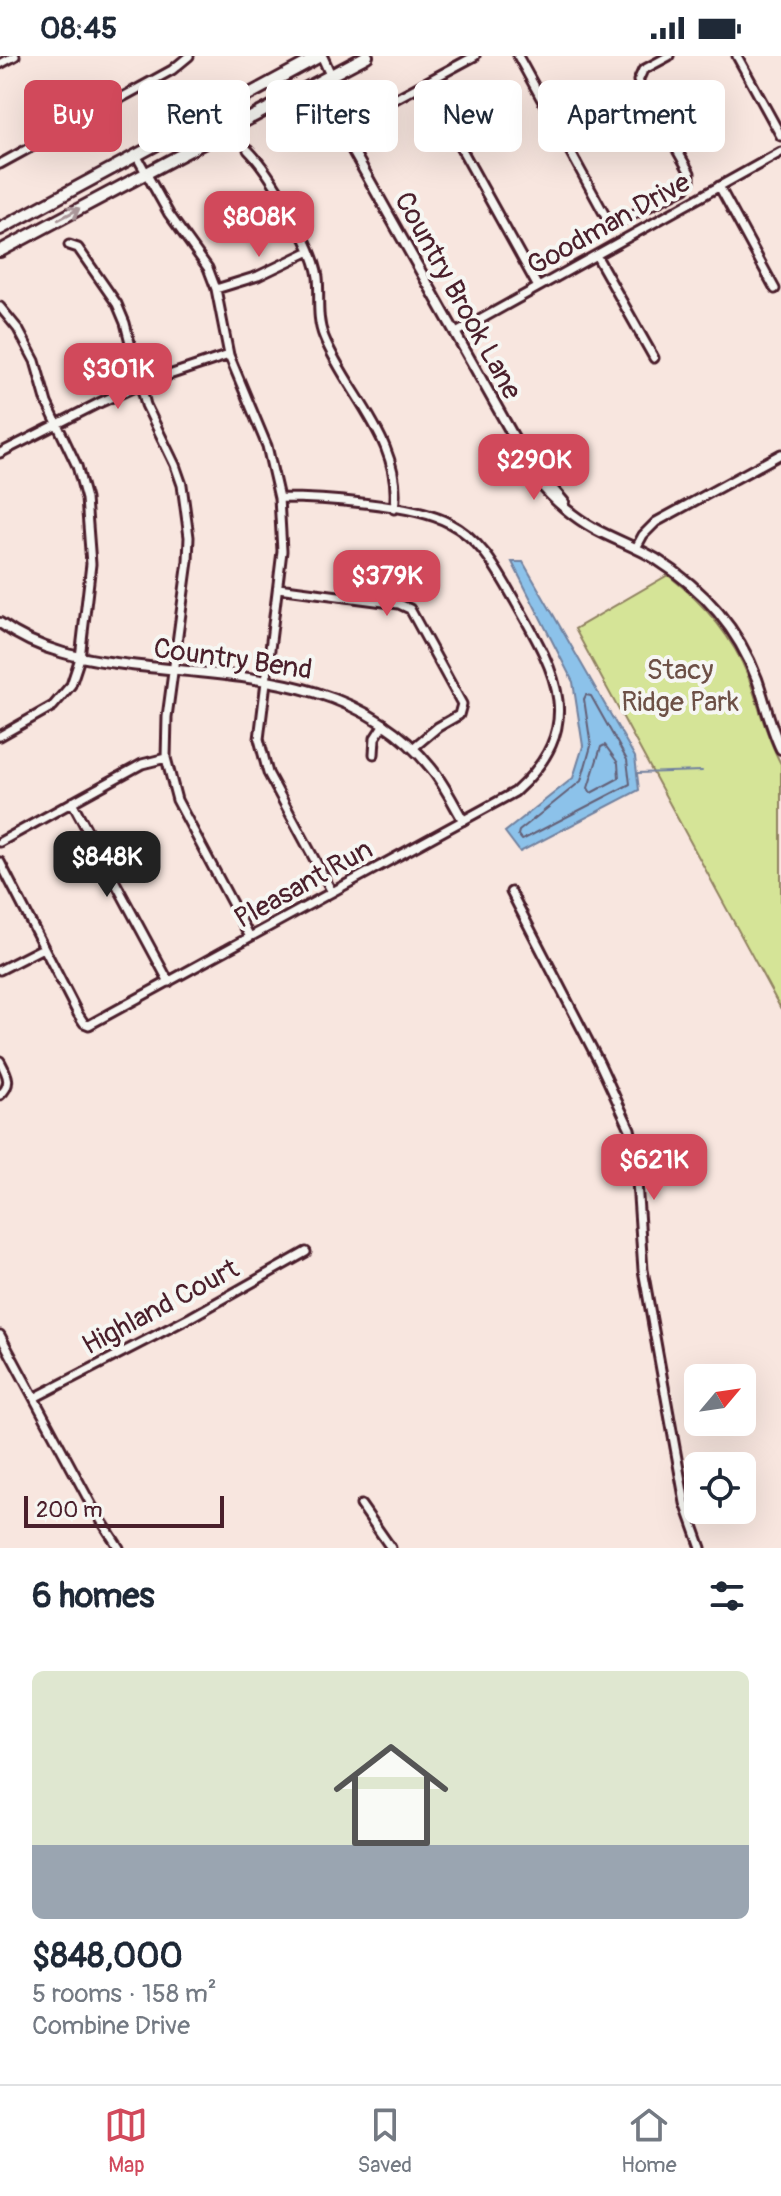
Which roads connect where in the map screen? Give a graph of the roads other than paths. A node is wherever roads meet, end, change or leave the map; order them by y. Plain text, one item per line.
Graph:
1 (15, 56) edge
2 (189, 56) edge
3 (321, 56) edge
4 (367, 56) edge
5 (475, 56) edge
6 (518, 56) edge
7 (669, 56) edge
8 (737, 56) edge
9 (0, 64) edge
10 (331, 76) junction
11 (333, 80) edge
12 (431, 80) edge
13 (781, 136) edge
14 (250, 152) edge
15 (354, 152) edge
16 (463, 152) edge
17 (781, 152) edge
18 (136, 155) junction
19 (0, 164) edge
20 (145, 173) junction
21 (719, 186) junction
22 (0, 229) edge
23 (69, 245) dead end
24 (0, 251) edge
25 (310, 251) junction
26 (596, 255) junction
27 (538, 287) junction
28 (216, 289) junction
29 (775, 289) dead end
30 (0, 307) edge
31 (456, 333) junction
32 (229, 355) junction
33 (654, 358) dead end
34 (139, 385) junction
35 (56, 423) junction
36 (0, 453) edge
37 (781, 454) edge
38 (279, 498) junction
39 (394, 509) junction
40 (636, 548) junction
41 (278, 588) junction
42 (0, 623) edge
43 (80, 658) junction
44 (173, 670) junction
45 (265, 682) junction
46 (384, 724) junction
47 (0, 736) edge
48 (413, 748) junction
49 (781, 749) edge
50 (374, 754) dead end
51 (166, 758) junction
52 (72, 802) junction
53 (463, 820) junction
54 (0, 842) edge
55 (0, 862) edge
56 (332, 892) junction
57 (511, 892) dead end
58 (250, 937) junction
59 (43, 948) junction
60 (0, 970) edge
61 (169, 982) junction
62 (0, 1061) edge
63 (0, 1095) edge
64 (306, 1252) dead end
65 (0, 1335) edge
66 (34, 1398) junction
67 (361, 1505) dead end
68 (119, 1548) edge
69 (391, 1548) edge
70 (701, 1548) edge

1 - 9 street
2 - 19 street
3 - 10 street, Country Brook Lane
3 - 18 main road
4 - 10 main road
5 - 12 street
6 - 7 street
8 - 13 street
10 - 11 street, Country Brook Lane
10 - 20 main road
14 - 25 street
15 - 31 street, Country Brook Lane
16 - 27 street
17 - 21 street, Goodman Drive
18 - 20 street
18 - 22 main road
24 -> 20 main road
20 - 28 street
21 - 26 street, Goodman Drive
21 - 29 street
23 - 34 street
25 - 28 street
25 - 39 street
26 - 27 street, Goodman Drive
26 - 33 street
27 - 31 street, Goodman Drive
28 - 32 street
30 - 35 street
31 - 40 street, Country Brook Lane
32 - 34 street
32 - 38 street
34 - 35 street
34 - 44 street
35 - 36 street
35 - 43 street
37 - 40 street
38 - 39 street
38 - 41 street
39 - 53 street, Pleasant Run
40 - 49 street, Country Brook Lane
41 - 45 street
41 - 48 street
42 - 43 street, Country Bend
43 - 44 street, Country Bend
43 - 47 street
44 - 45 street, Country Bend
44 - 51 street
45 - 46 street, Country Bend
45 - 56 street
46 - 48 street, Country Bend
46 - 50 street
48 - 53 street, Country Bend
51 - 52 street
51 - 58 street
52 - 54 street
52 - 61 street
53 - 56 street, Pleasant Run
55 - 59 street
56 - 58 street, Pleasant Run
57 - 70 street
58 - 61 street, Pleasant Run
59 - 60 street
59 - 61 street, Pleasant Run
62 - 63 street
64 - 66 street, Highland Court
65 - 66 street
66 - 68 street
67 - 69 street

